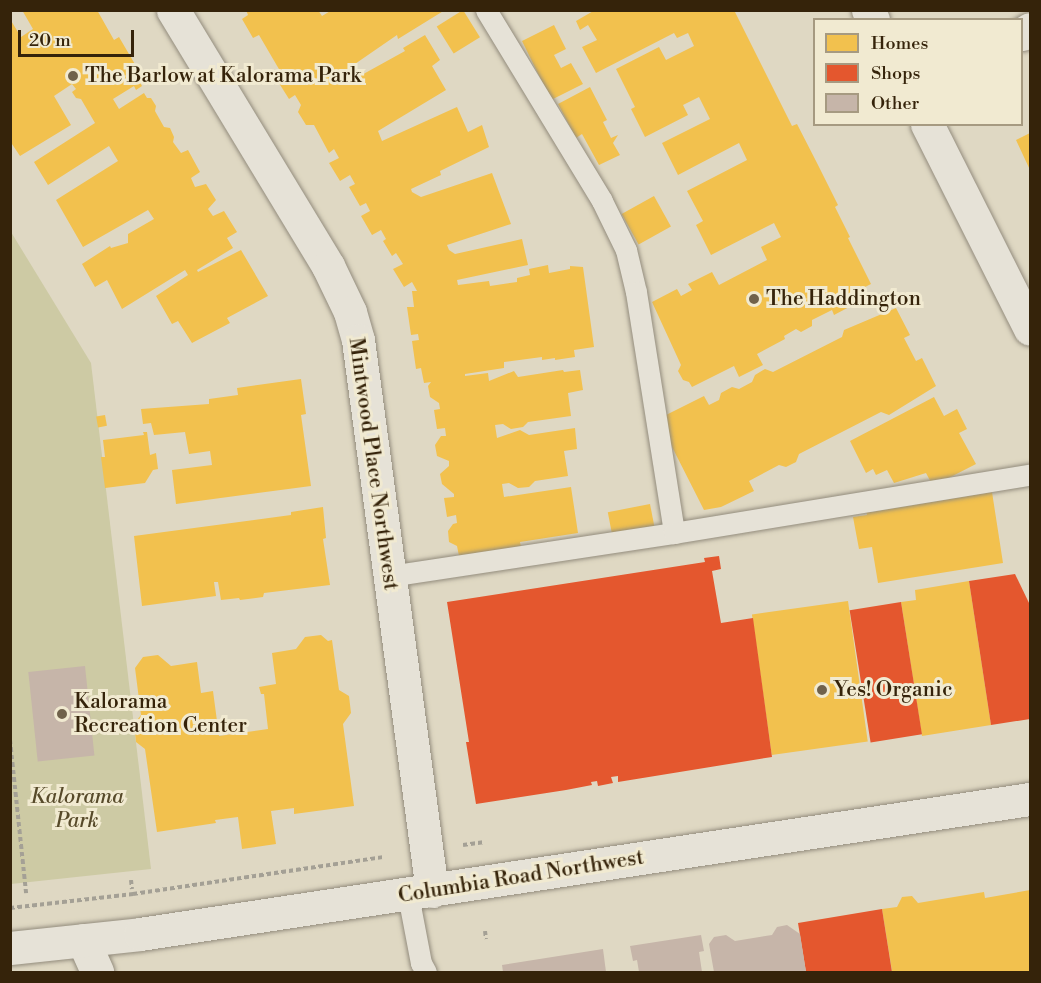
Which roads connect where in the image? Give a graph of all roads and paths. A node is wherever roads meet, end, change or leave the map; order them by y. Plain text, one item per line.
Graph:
1 (173, 10) edge
2 (486, 10) edge
3 (928, 126) edge
4 (1030, 329) edge
5 (1030, 475) edge
6 (674, 533) junction
7 (389, 576) junction
8 (10, 740) edge
9 (13, 777) edge
10 (1030, 800) edge
11 (386, 857) dead end
12 (131, 880) dead end
13 (132, 889) dead end
14 (26, 893) dead end
15 (420, 893) junction
16 (10, 908) edge
17 (485, 931) dead end
18 (486, 939) dead end
19 (83, 940) junction
20 (10, 948) edge
21 (97, 972) edge
22 (426, 972) edge

1 - 7 street, Mintwood Place Northwest
2 - 6 lane
3 - 4 street
5 - 6 lane
6 - 7 lane
7 - 15 street, Mintwood Place Northwest
8 - 9 path
9 - 14 path
10 - 15 street, Columbia Road Northwest
11 - 16 path
12 - 13 path
15 - 19 street, Columbia Road Northwest
15 - 22 lane
17 - 18 path
19 - 20 street, Columbia Road Northwest
19 - 21 street

